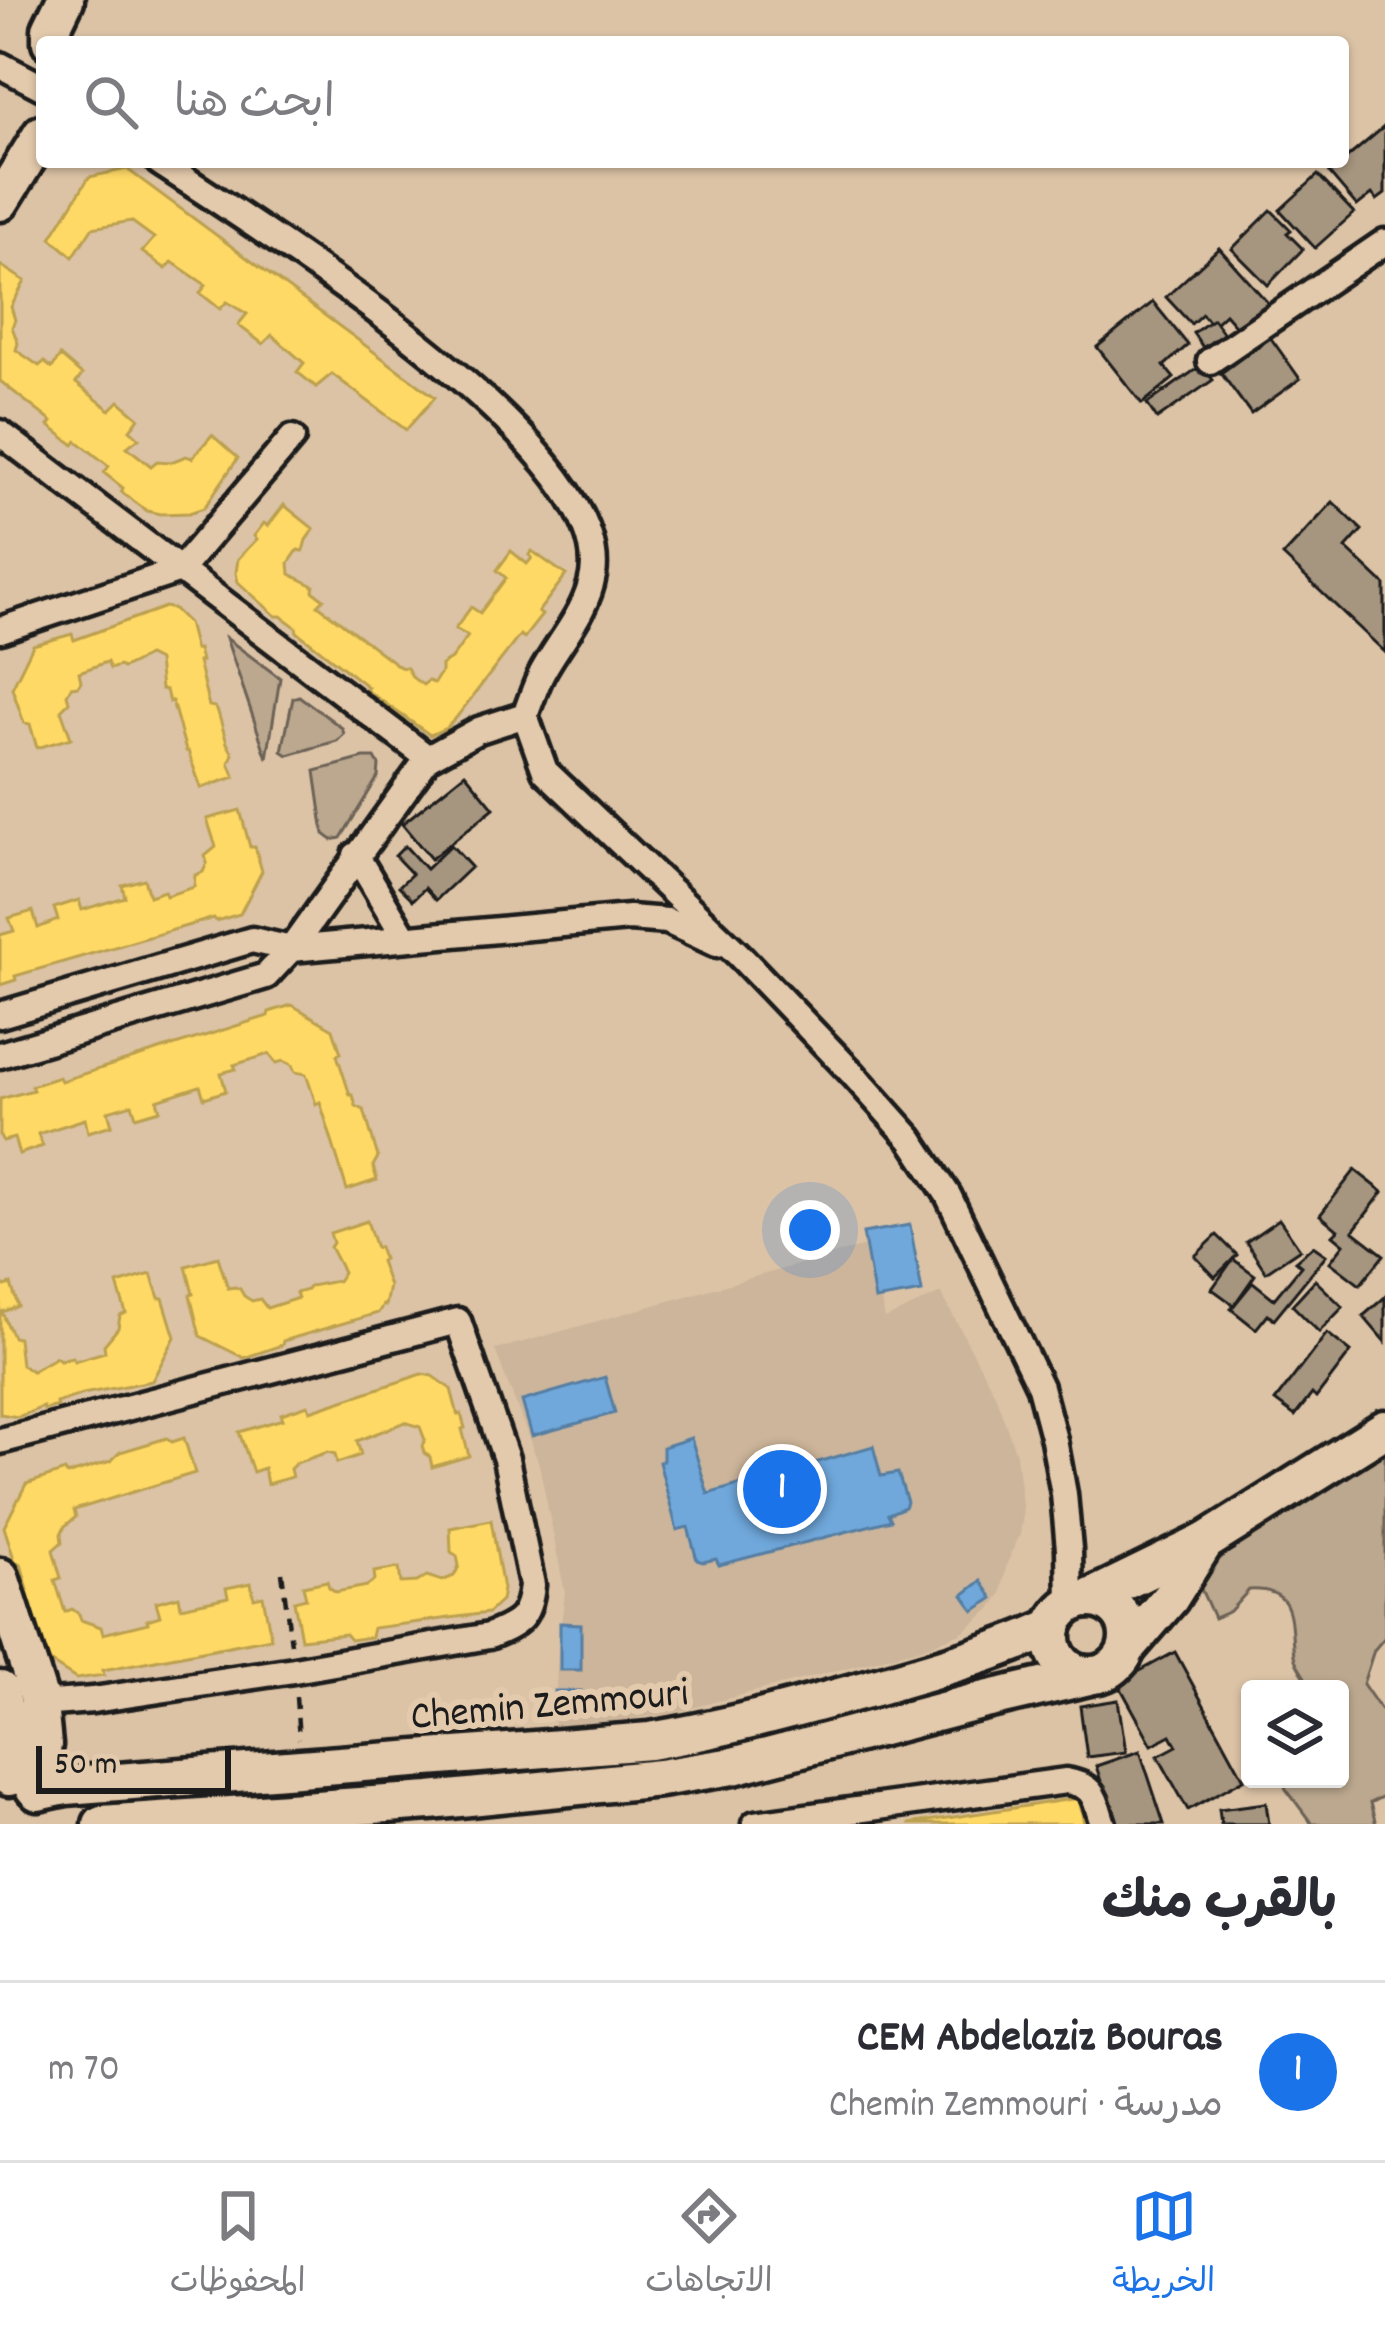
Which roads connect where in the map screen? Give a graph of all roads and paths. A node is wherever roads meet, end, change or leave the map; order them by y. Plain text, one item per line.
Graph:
1 (64, 0) edge
2 (51, 36) edge
3 (0, 65) edge
4 (36, 83) edge
5 (36, 144) edge
6 (168, 168) edge
7 (0, 202) edge
8 (1385, 242) edge
9 (1210, 361) dead end
10 (0, 433) edge
11 (292, 439) dead end
12 (180, 570) junction
13 (0, 631) edge
14 (525, 716) junction
15 (428, 758) junction
16 (356, 855) junction
17 (405, 938) junction
18 (291, 949) junction
19 (738, 954) junction
20 (0, 1015) edge
21 (0, 1055) edge
22 (1385, 1430) edge
23 (0, 1441) edge
24 (1204, 1542) junction
25 (0, 1577) edge
26 (1070, 1610) junction
27 (1127, 1648) junction
28 (1089, 1676) junction
29 (0, 1690) edge
30 (38, 1694) junction
31 (26, 1792) edge
32 (430, 1812) edge
33 (101, 1824) edge
34 (755, 1824) edge
35 (1103, 1824) edge

1 - 2 street
3 - 4 street
5 - 7 street
6 - 14 street
8 - 9 street
10 - 12 street
11 - 12 street
12 - 13 street
12 - 15 street
14 - 15 street
14 - 19 street
15 - 16 street
16 - 17 street
16 - 18 street
17 - 18 street
17 - 19 street
18 - 20 street
18 - 21 street
19 - 26 street
22 - 24 street, Chemin Zemmouri
23 - 30 street
24 - 26 street, Chemin Zemmouri
24 - 27 street, Chemin Zemmouri
25 - 30 street
26 - 27 street
26 - 28 street
26 - 31 street, Chemin Zemmouri
27 - 28 street
28 - 32 street, Chemin Zemmouri
29 - 31 street
30 - 31 street
32 - 33 street, Chemin Zemmouri
34 - 35 street

